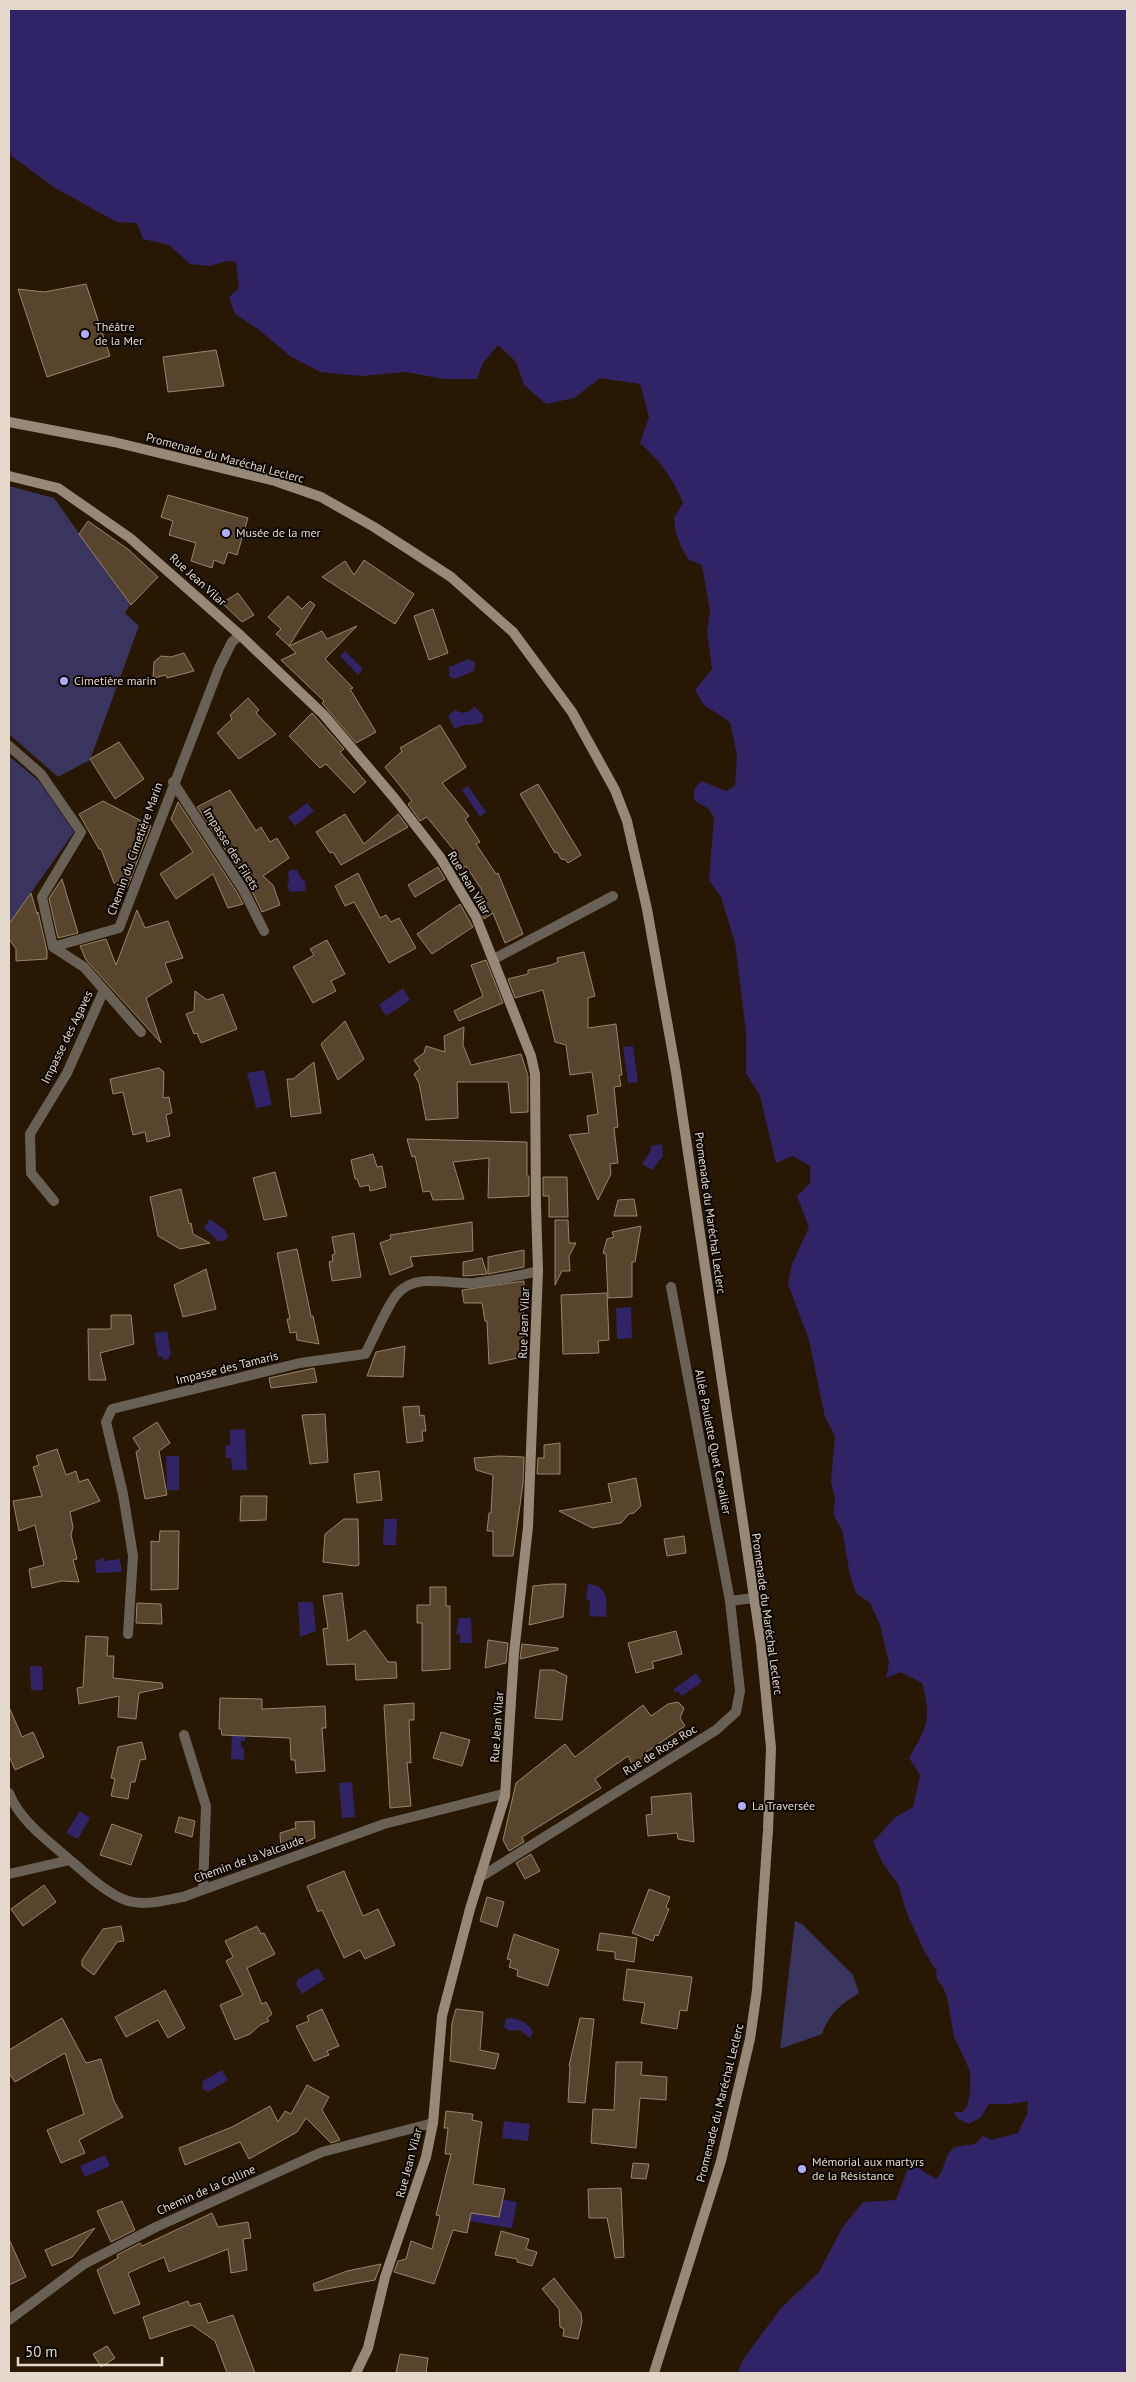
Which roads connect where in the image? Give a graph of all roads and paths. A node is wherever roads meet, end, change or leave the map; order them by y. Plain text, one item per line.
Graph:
1 (9, 422) edge
2 (9, 476) edge
3 (240, 634) junction
4 (9, 746) edge
5 (173, 782) junction
6 (613, 896) dead end
7 (264, 931) dead end
8 (53, 947) junction
9 (494, 959) junction
10 (104, 990) junction
11 (141, 1032) dead end
12 (54, 1201) dead end
13 (538, 1271) junction
14 (671, 1287) dead end
15 (754, 1598) junction
16 (730, 1601) junction
17 (128, 1634) dead end
18 (184, 1735) dead end
19 (9, 1793) edge
20 (505, 1796) junction
21 (70, 1860) junction
22 (9, 1874) edge
23 (479, 1878) junction
24 (203, 1888) junction
25 (433, 2123) junction
26 (9, 2320) edge
27 (356, 2373) edge
28 (654, 2373) edge

1 - 15 main road, Promenade du Maréchal Leclerc
2 - 3 main road, Rue Jean Vilar
3 - 5 street, Chemin du Cimetière Marin
3 - 9 main road, Rue Jean Vilar
4 - 8 street
5 - 7 street, Impasse des Filets
5 - 8 street, Chemin du Cimetière Marin
6 - 9 street
8 - 10 street, Impasse des Agaves
9 - 13 main road, Rue Jean Vilar
10 - 11 street, Impasse des Agaves
10 - 12 street, Impasse des Agaves
13 - 17 street, Impasse des Tamaris
13 - 20 main road, Rue Jean Vilar
14 - 16 street, Allée Paulette Quet Cavallier
15 - 16 street
15 - 28 main road, Promenade du Maréchal Leclerc
16 - 23 street, Rue de Rose Roc
18 - 24 street
19 - 21 street, Chemin de la Valcaude
20 - 23 main road, Rue Jean Vilar
20 - 24 street, Chemin de la Valcaude
21 - 22 street
21 - 24 street, Chemin de la Valcaude
23 - 25 main road, Rue Jean Vilar
25 - 26 street, Chemin de la Colline
25 - 27 main road, Rue Jean Vilar

